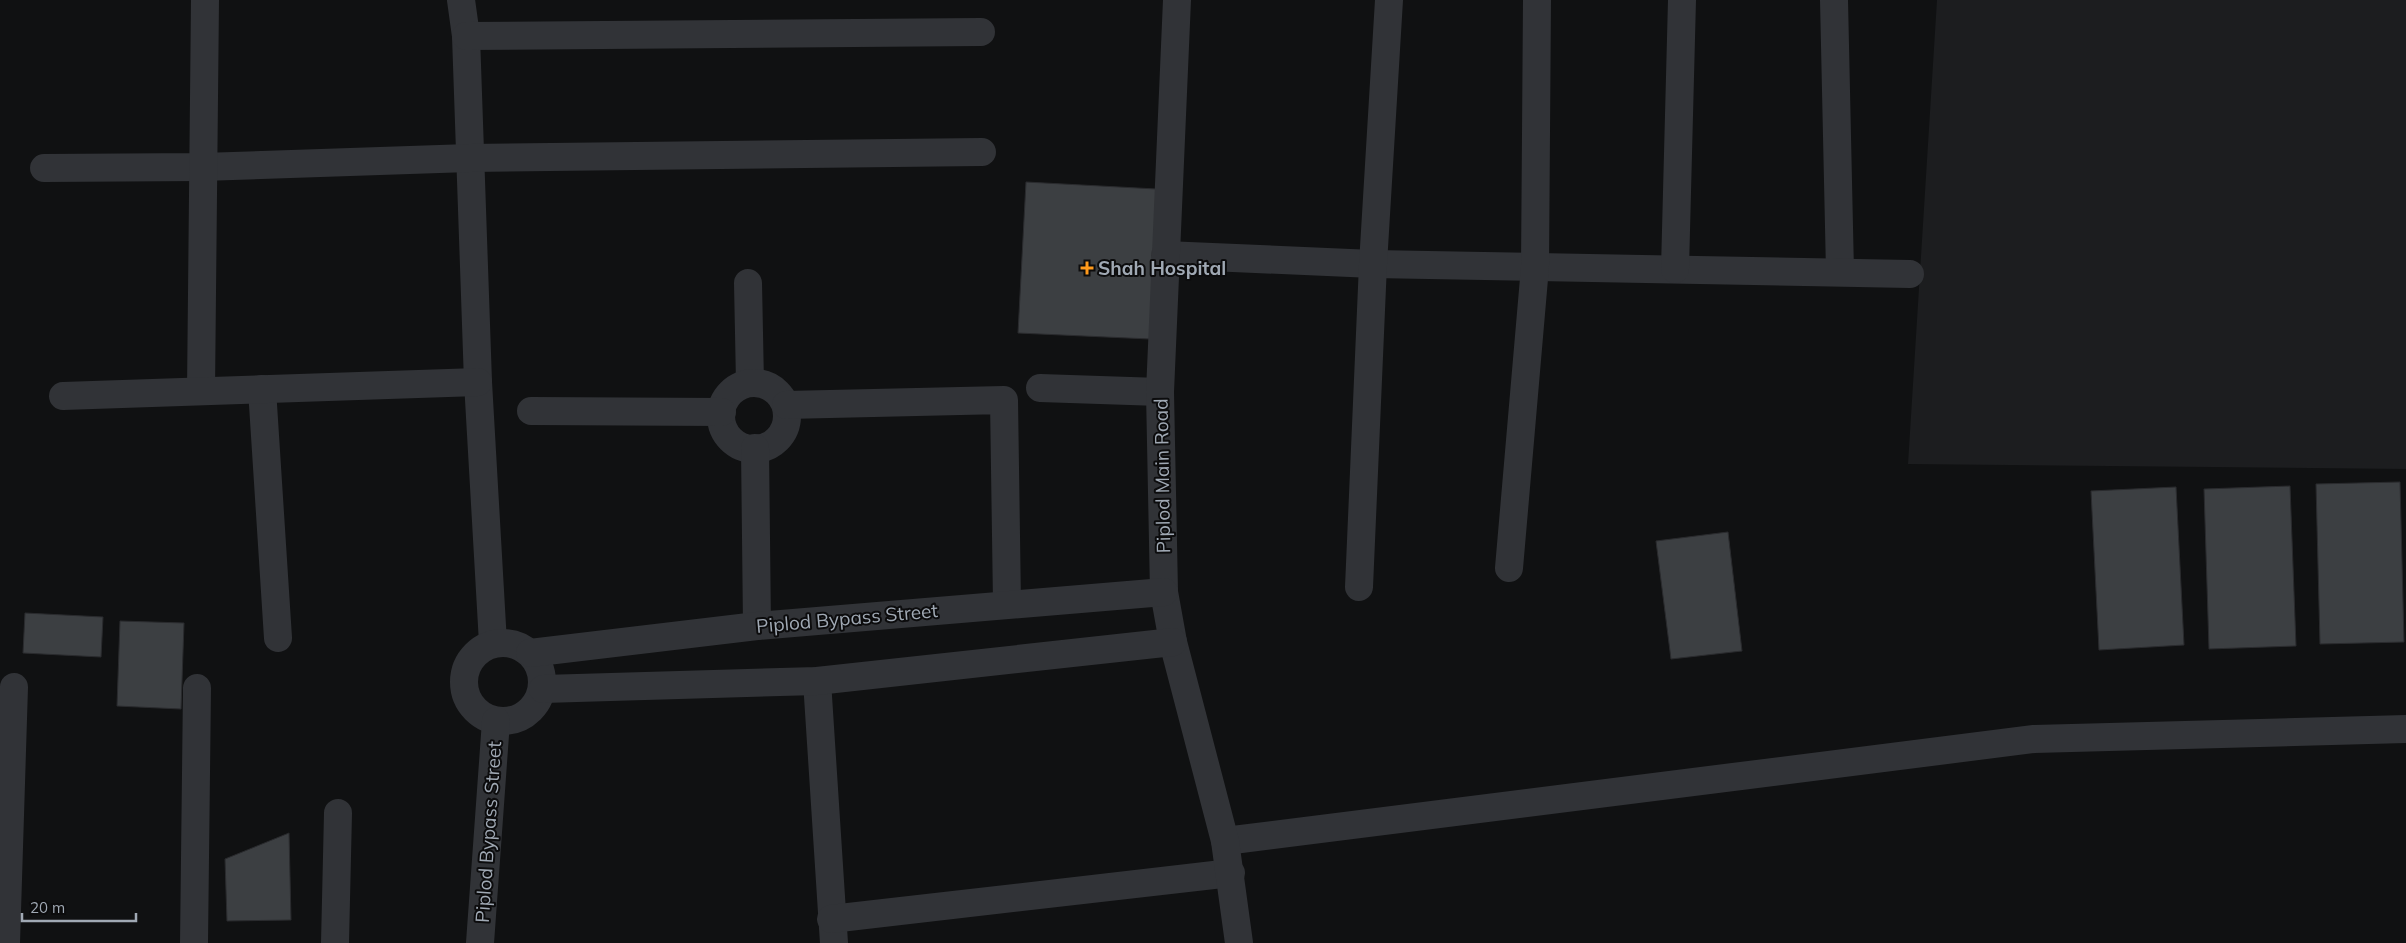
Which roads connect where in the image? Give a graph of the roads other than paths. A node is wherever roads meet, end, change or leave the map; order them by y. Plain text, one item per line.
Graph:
1 (205, 0) edge
2 (461, 0) edge
3 (1177, 0) edge
4 (1389, 0) edge
5 (1536, 0) edge
6 (1682, 0) edge
7 (1834, 0) edge
8 (981, 32) dead end
9 (466, 36) junction
10 (982, 152) dead end
11 (469, 158) junction
12 (202, 167) junction
13 (44, 168) dead end
14 (1165, 255) junction
15 (1373, 264) junction
16 (1535, 266) junction
17 (1675, 269) junction
18 (1840, 272) junction
19 (1910, 274) dead end
20 (748, 283) dead end
21 (478, 382) junction
22 (750, 383) junction
23 (1040, 388) dead end
24 (262, 389) junction
25 (201, 391) junction
26 (1160, 392) junction
27 (63, 396) dead end
28 (786, 405) junction
29 (531, 411) dead end
30 (722, 412) junction
31 (754, 448) junction
32 (1509, 568) dead end
33 (1359, 587) dead end
34 (1164, 592) junction
35 (1006, 603) junction
36 (756, 626) junction
37 (278, 638) dead end
38 (1173, 642) junction
39 (493, 643) junction
40 (530, 653) junction
41 (817, 681) junction
42 (14, 686) dead end
43 (197, 688) dead end
44 (543, 689) junction
45 (496, 721) junction
46 (2406, 729) edge
47 (338, 813) dead end
48 (1225, 841) junction
49 (1231, 874) junction
50 (832, 931) edge
51 (6, 943) edge
52 (194, 943) edge
53 (336, 943) edge
54 (480, 943) edge
55 (1239, 943) edge

1 - 12 street
2 - 9 street
3 - 14 street, Piplod Main Road
4 - 15 street
5 - 16 street
6 - 17 street
7 - 18 street
8 - 9 street
9 - 11 street
10 - 11 street
11 - 12 street
11 - 21 street
12 - 13 street
12 - 25 street
14 - 15 street
14 - 26 street, Piplod Main Road
15 - 16 street
15 - 33 street
16 - 17 street
16 - 32 street
17 - 18 street
18 - 19 street
20 - 22 street
21 - 24 street
21 - 39 street
22 - 28 street
22 - 30 street
23 - 26 street
24 - 25 street
24 - 37 street
25 - 27 street
26 - 34 street, Piplod Main Road
28 - 31 street
28 - 35 street
29 - 30 street
30 - 31 street
31 - 36 street
34 - 35 street, Piplod Bypass Street
34 - 38 street, Piplod Main Road
35 - 36 street, Piplod Bypass Street
36 - 40 street, Piplod Bypass Street
38 - 41 street
38 - 48 street, Piplod Main Road
39 - 40 street
39 - 45 street
40 - 44 street
41 - 44 street
41 - 50 street
42 - 51 street
43 - 52 street
44 - 45 street
45 - 54 street, Piplod Bypass Street
46 - 48 street
47 - 53 street
48 - 49 street, Piplod Main Road
49 - 50 street
49 - 55 street, Piplod Main Road

